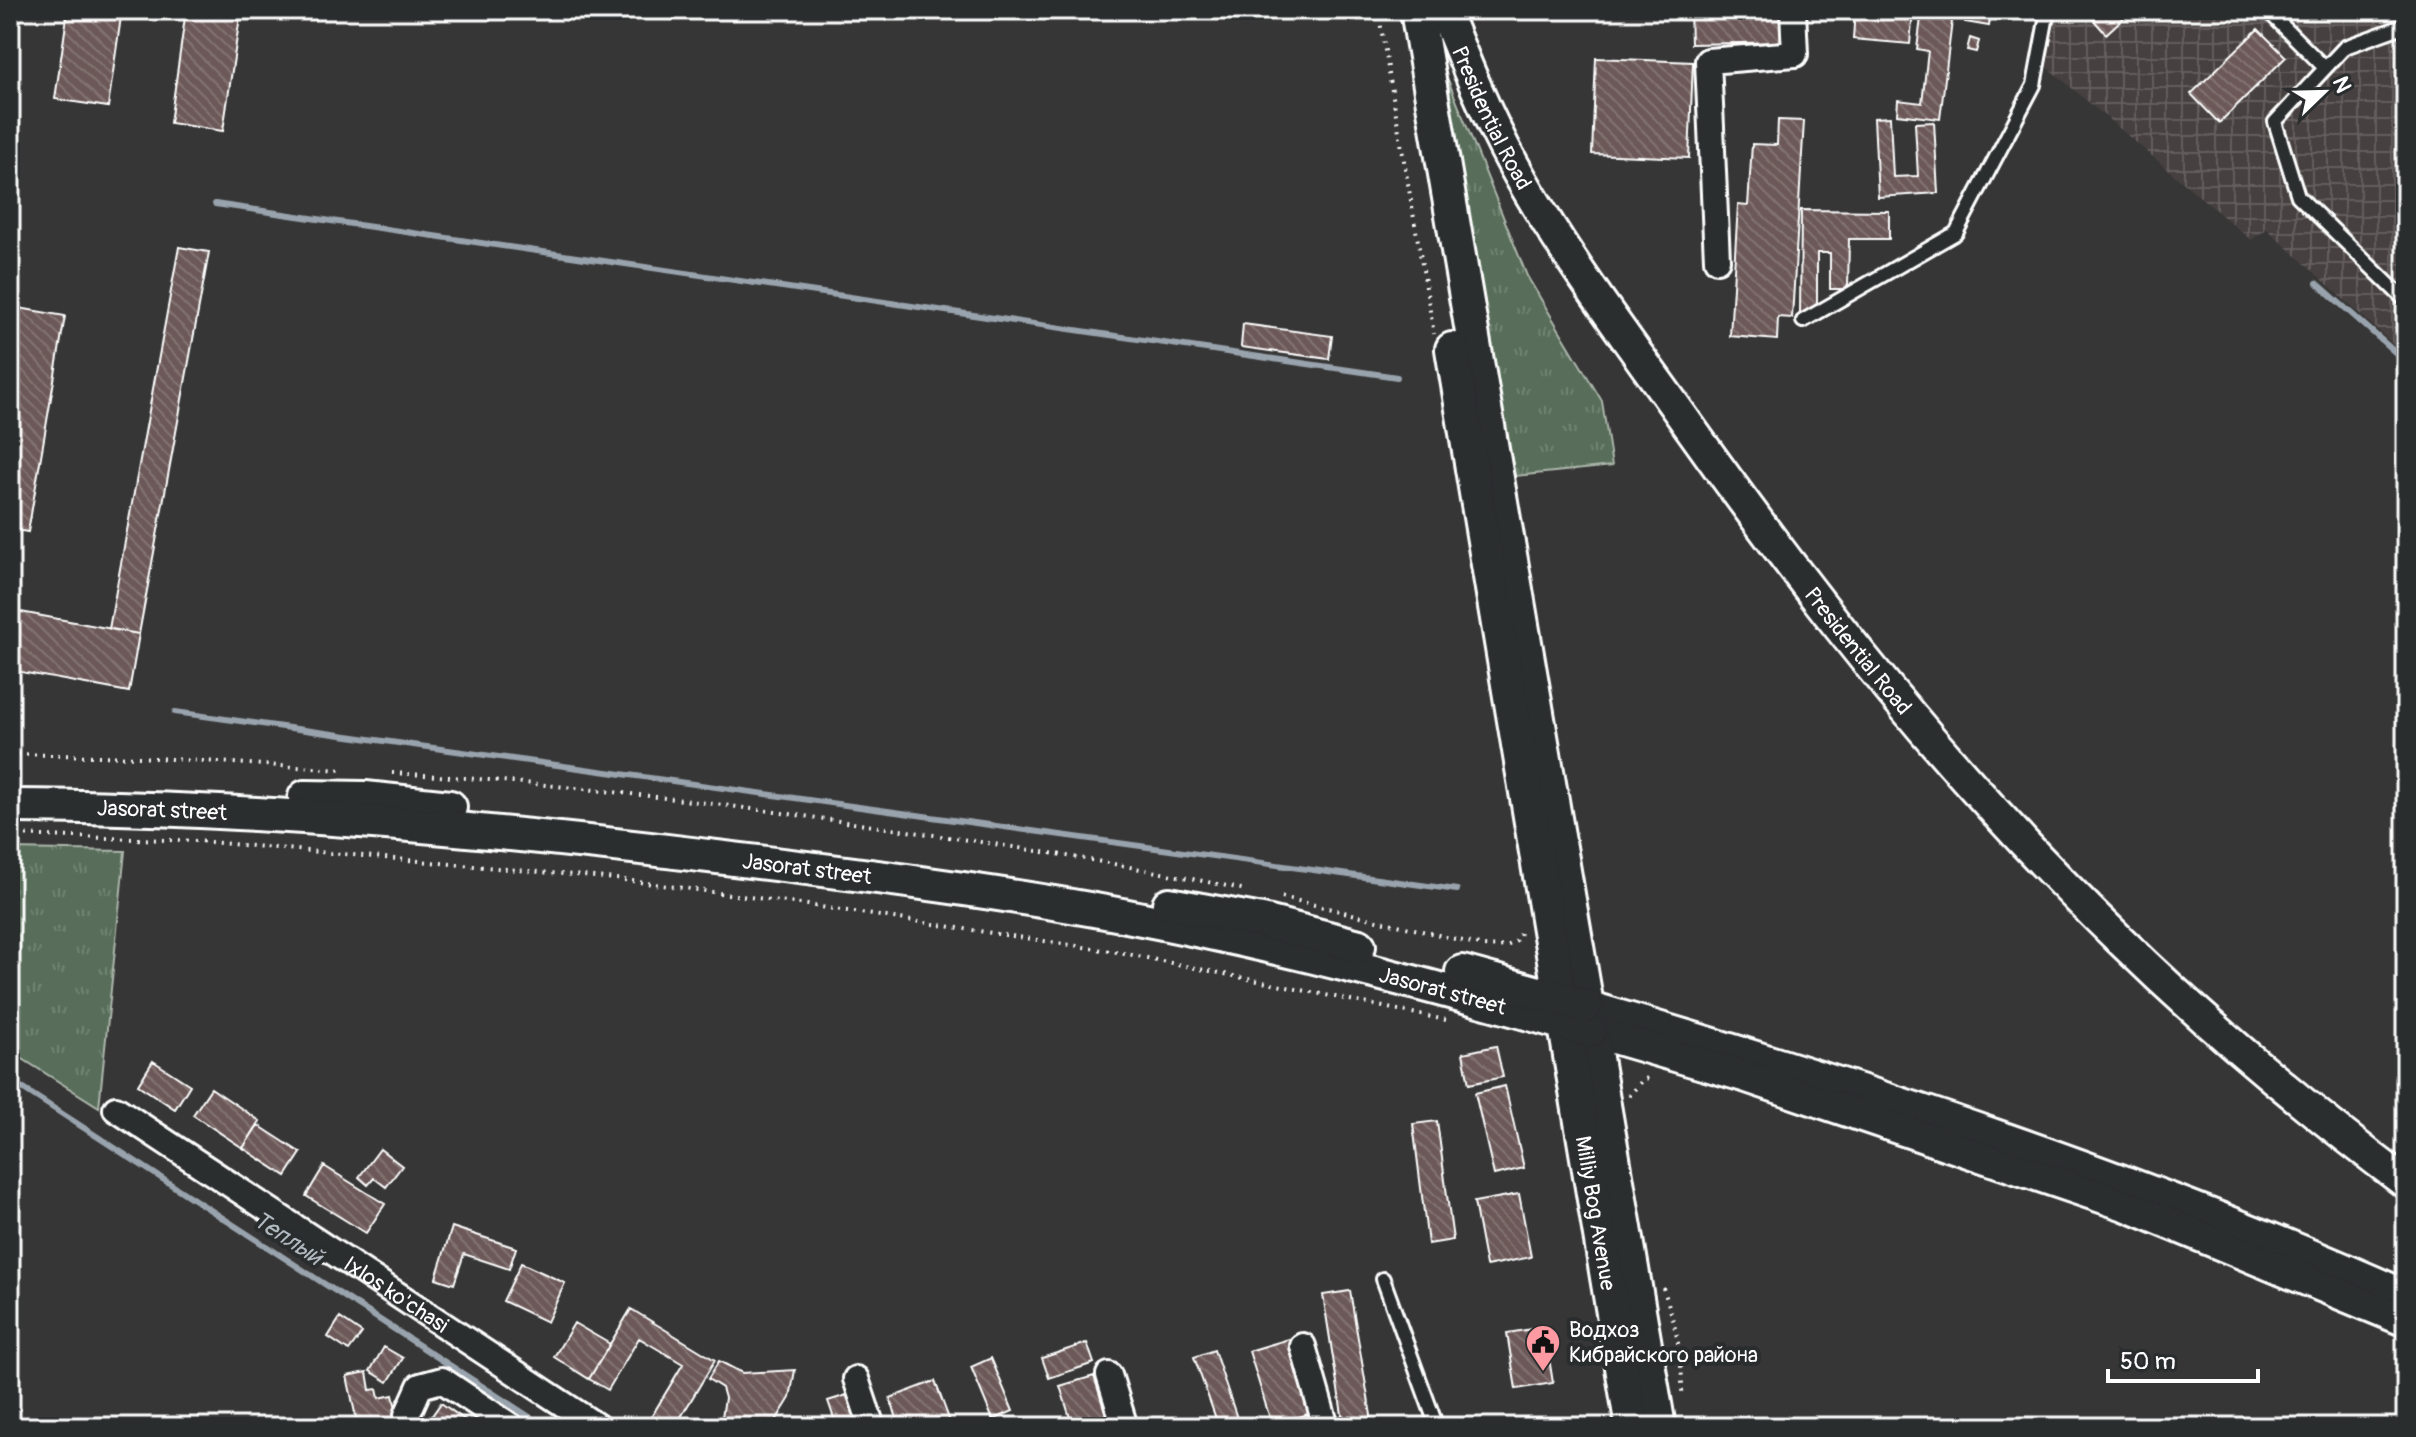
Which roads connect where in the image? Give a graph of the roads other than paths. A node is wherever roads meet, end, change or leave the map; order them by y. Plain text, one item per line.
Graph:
1 (1396, 10) edge
2 (1417, 10) edge
3 (1444, 10) edge
4 (1793, 10) edge
5 (2048, 10) edge
6 (2267, 10) edge
7 (2406, 25) edge
8 (2325, 68) junction
9 (1717, 260) dead end
10 (2405, 300) edge
11 (1803, 321) dead end
12 (10, 785) edge
13 (10, 806) edge
14 (1575, 1015) junction
15 (116, 1109) dead end
16 (2406, 1183) edge
17 (1383, 1279) dead end
18 (2406, 1296) edge
19 (2406, 1321) edge
20 (1303, 1346) dead end
21 (1109, 1375) dead end
22 (856, 1379) dead end
23 (410, 1427) edge
24 (512, 1427) edge
25 (598, 1427) edge
26 (872, 1427) edge
27 (1125, 1427) edge
28 (1326, 1427) edge
29 (1437, 1427) edge
30 (1632, 1427) edge
31 (1659, 1427) edge

1 - 14 main road
2 - 14 main road
3 - 16 street, Presidential Road
4 - 9 street
5 - 11 lane
6 - 8 lane
7 - 8 lane
8 - 10 lane
12 - 14 main road, Jasorat street
13 - 14 main road, Jasorat street
14 - 18 street
14 - 19 street
14 - 30 main road, Milliy Bog Avenue
14 - 31 main road, Milliy Bog Avenue
15 - 25 street, Ixlos ko'chasi
17 - 29 lane
20 - 28 street
21 - 27 street
22 - 26 street
23 - 24 street

